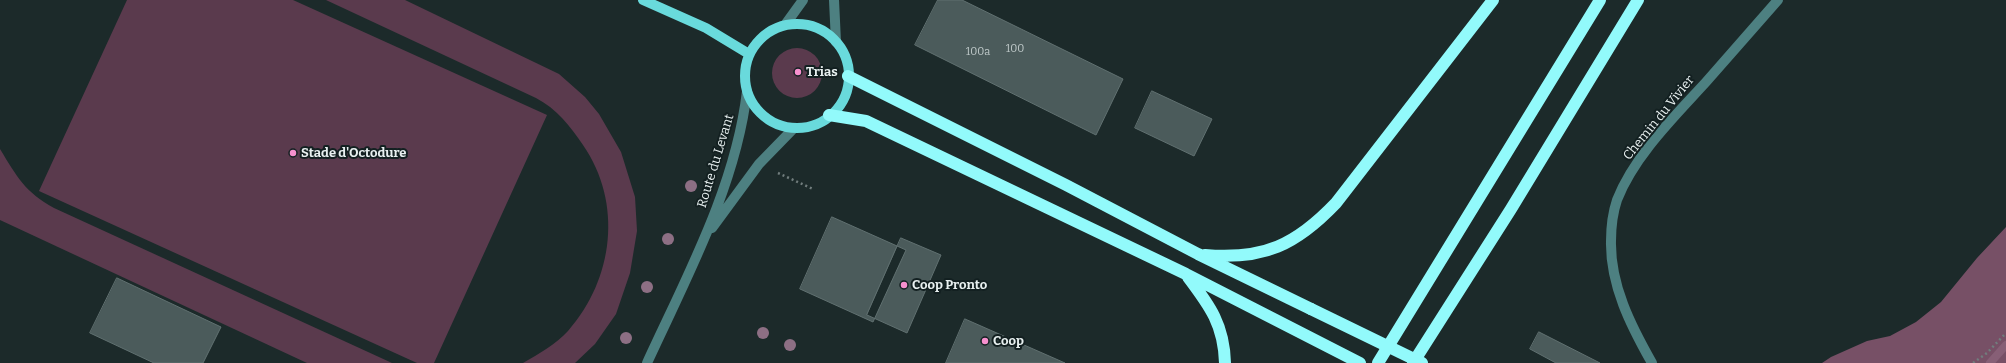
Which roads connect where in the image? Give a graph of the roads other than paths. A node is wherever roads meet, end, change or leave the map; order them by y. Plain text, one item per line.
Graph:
1 (643, 0) edge
2 (803, 0) edge
3 (834, 0) edge
4 (1493, 0) edge
5 (1600, 0) edge
6 (1638, 0) edge
7 (1778, 0) edge
8 (785, 25) junction
9 (836, 42) junction
10 (749, 54) junction
11 (848, 76) junction
12 (747, 91) junction
13 (829, 115) junction
14 (794, 128) junction
15 (705, 238) junction
16 (1198, 254) junction
17 (1186, 274) junction
18 (1446, 312) junction
19 (647, 363) edge
20 (1225, 363) edge
21 (1360, 363) edge
22 (1378, 363) edge
23 (1413, 363) edge
24 (1422, 363) edge
25 (1652, 363) edge

1 - 10 main road
2 - 8 street
3 - 9 street
4 - 16 highway
5 - 22 highway
6 - 18 highway
7 - 25 street, Chemin du Vivier
8 - 9 main road
8 - 10 main road
9 - 11 main road
10 - 12 main road
11 - 13 main road
11 - 16 highway
12 - 14 main road
12 - 15 street, Route du Levant
13 - 14 main road
13 - 17 highway
14 - 15 street, Route du Levant
15 - 19 street, Route du Levant
16 - 24 highway, bridge
17 - 20 highway
17 - 21 highway
18 - 23 highway
18 - 24 highway

